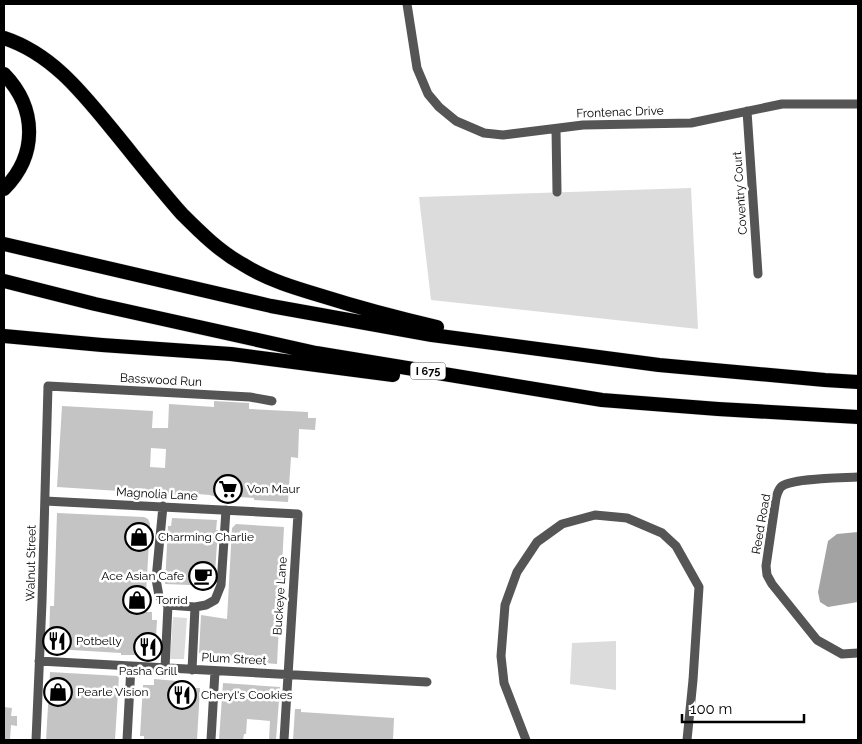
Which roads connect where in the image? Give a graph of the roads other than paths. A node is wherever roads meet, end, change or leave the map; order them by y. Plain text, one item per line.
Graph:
1 (407, 4) edge
2 (4, 38) edge
3 (4, 74) edge
4 (858, 104) edge
5 (747, 111) junction
6 (556, 129) junction
7 (4, 189) edge
8 (557, 192) dead end
9 (4, 244) edge
10 (758, 274) dead end
11 (4, 282) edge
12 (4, 336) edge
13 (4, 343) edge
14 (102, 345) junction
15 (530, 348) junction
16 (858, 382) edge
17 (48, 386) joint
18 (602, 400) junction
19 (272, 401) dead end
20 (858, 417) edge
21 (858, 477) edge
22 (45, 500) junction
23 (163, 506) junction
24 (226, 510) junction
25 (298, 514) joint
26 (168, 605) junction
27 (194, 607) junction
28 (858, 653) edge
29 (39, 661) junction
30 (131, 666) junction
31 (165, 668) junction
32 (192, 670) junction
33 (215, 671) junction
34 (288, 675) junction
35 (427, 682) dead end
36 (36, 740) edge
37 (127, 740) edge
38 (211, 740) edge
39 (284, 740) edge
40 (526, 740) edge
41 (687, 740) edge

1 - 6 street, Frontenac Drive
2 - 15 highway
3 - 7 highway
4 - 5 street, Frontenac Drive
5 - 6 street, Frontenac Drive
5 - 10 street, Coventry Court
6 - 8 street
9 - 15 highway
11 - 18 highway, I 675
12 - 14 highway
13 - 14 highway
14 - 18 highway
15 - 16 highway
17 - 19 street, Basswood Run
17 - 22 street, Walnut Street
18 - 20 highway, I 675
21 - 28 street, Reed Road
22 - 23 street, Magnolia Lane
22 - 29 street, Walnut Street
23 - 24 street, Magnolia Lane
23 - 26 street
24 - 25 street, Magnolia Lane
24 - 27 street
25 - 34 street, Buckeye Lane
26 - 27 street
26 - 31 street
27 - 32 street
29 - 30 street, Plum Street
29 - 36 street, Walnut Street
30 - 31 street, Plum Street
30 - 37 street
31 - 32 street, Plum Street
32 - 33 street, Plum Street
33 - 34 street, Plum Street
33 - 38 street
34 - 35 street, Plum Street
34 - 39 street, Buckeye Lane
40 - 41 street

